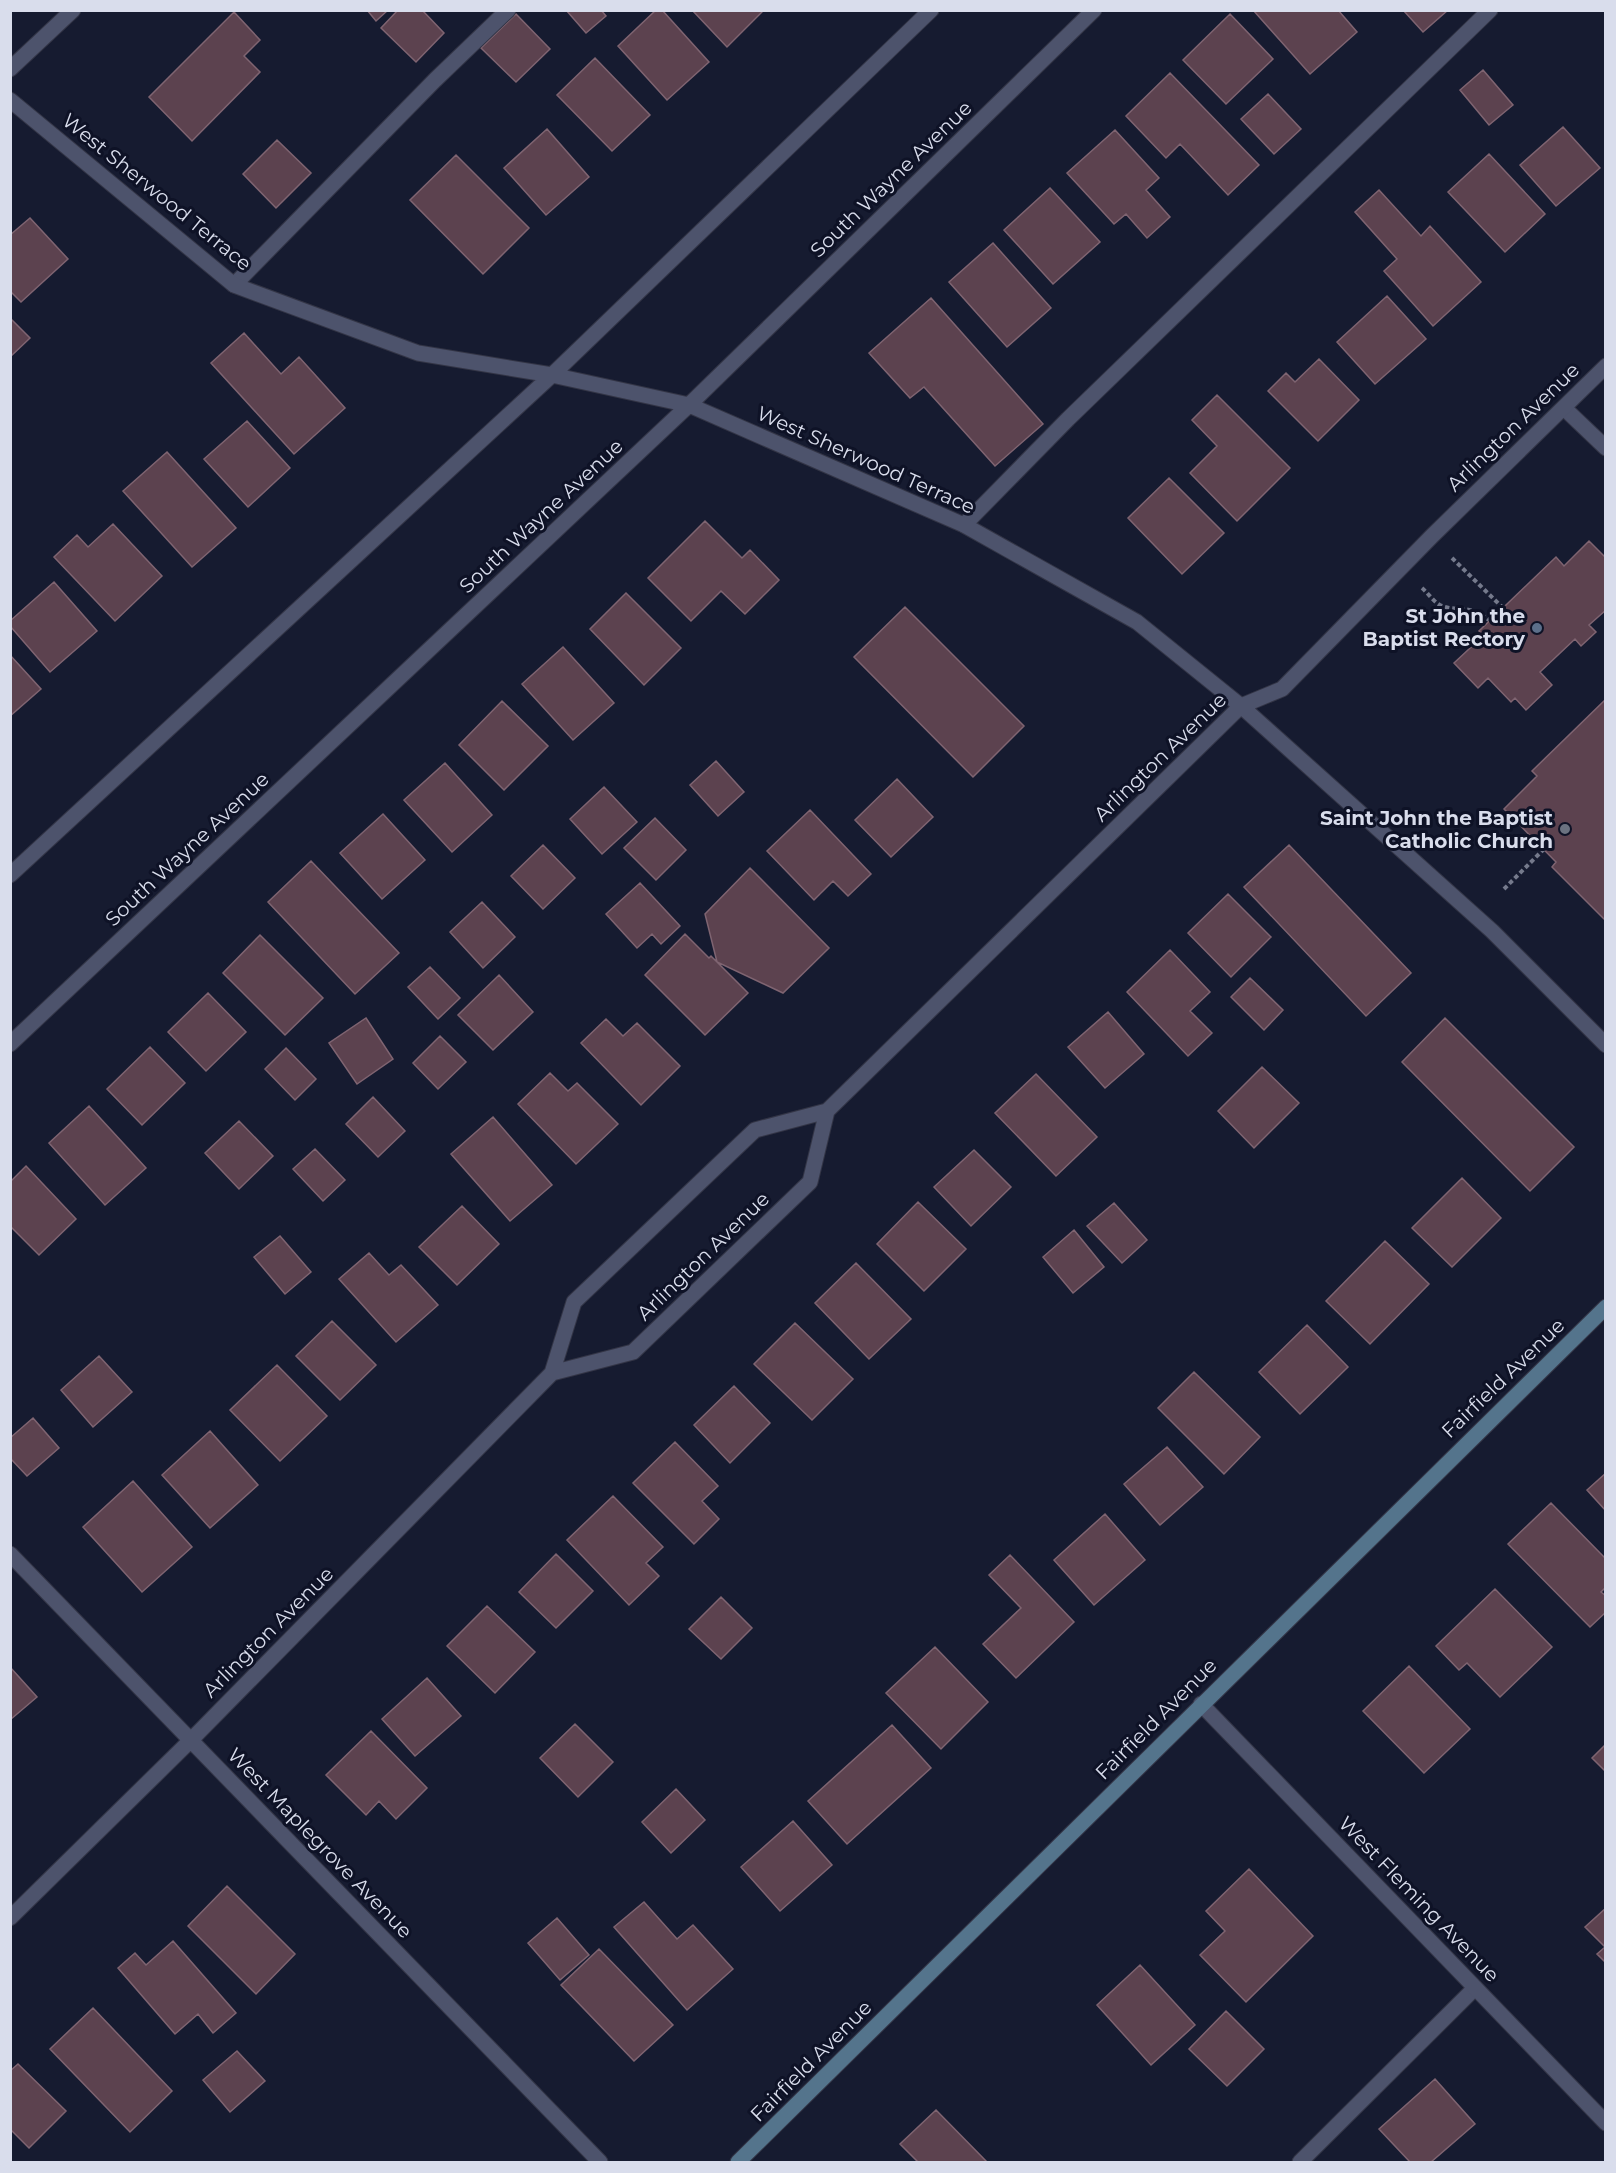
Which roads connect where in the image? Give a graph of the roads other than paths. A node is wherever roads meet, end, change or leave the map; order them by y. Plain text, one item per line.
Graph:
1 (73, 10) edge
2 (508, 10) edge
3 (932, 10) edge
4 (1094, 10) edge
5 (1490, 10) edge
6 (10, 69) edge
7 (10, 100) edge
8 (234, 285) junction
9 (1605, 366) edge
10 (552, 375) junction
11 (689, 405) junction
12 (1564, 408) junction
13 (1605, 448) edge
14 (964, 525) junction
15 (1240, 706) junction
16 (10, 875) edge
17 (10, 1044) edge
18 (1605, 1045) edge
19 (827, 1111) junction
20 (1605, 1307) edge
21 (552, 1373) junction
22 (10, 1554) edge
23 (1201, 1704) junction
24 (191, 1740) junction
25 (10, 1918) edge
26 (1475, 1988) junction
27 (1605, 2123) edge
28 (600, 2163) edge
29 (738, 2163) edge
30 (1300, 2163) edge

1 - 6 street
2 - 8 street
3 - 10 street
4 - 11 street, South Wayne Avenue
5 - 14 street
7 - 8 street, West Sherwood Terrace
8 - 10 street, West Sherwood Terrace
9 - 12 street, Arlington Avenue
10 - 11 street, West Sherwood Terrace
10 - 16 street
11 - 14 street, West Sherwood Terrace
11 - 17 street, South Wayne Avenue
12 - 13 street
12 - 15 street, Arlington Avenue
14 - 15 street, West Sherwood Terrace
15 - 18 street, West Sherwood Terrace
15 - 19 street, Arlington Avenue
19 - 21 street, Arlington Avenue
19 - 21 street, Arlington Avenue
20 - 23 main road, Fairfield Avenue
21 - 24 street, Arlington Avenue
22 - 24 street, West Maplegrove Avenue
23 - 26 street, West Fleming Avenue
23 - 29 main road, Fairfield Avenue
24 - 25 street, Arlington Avenue
24 - 28 street, West Maplegrove Avenue
26 - 27 street, West Fleming Avenue
26 - 30 street

